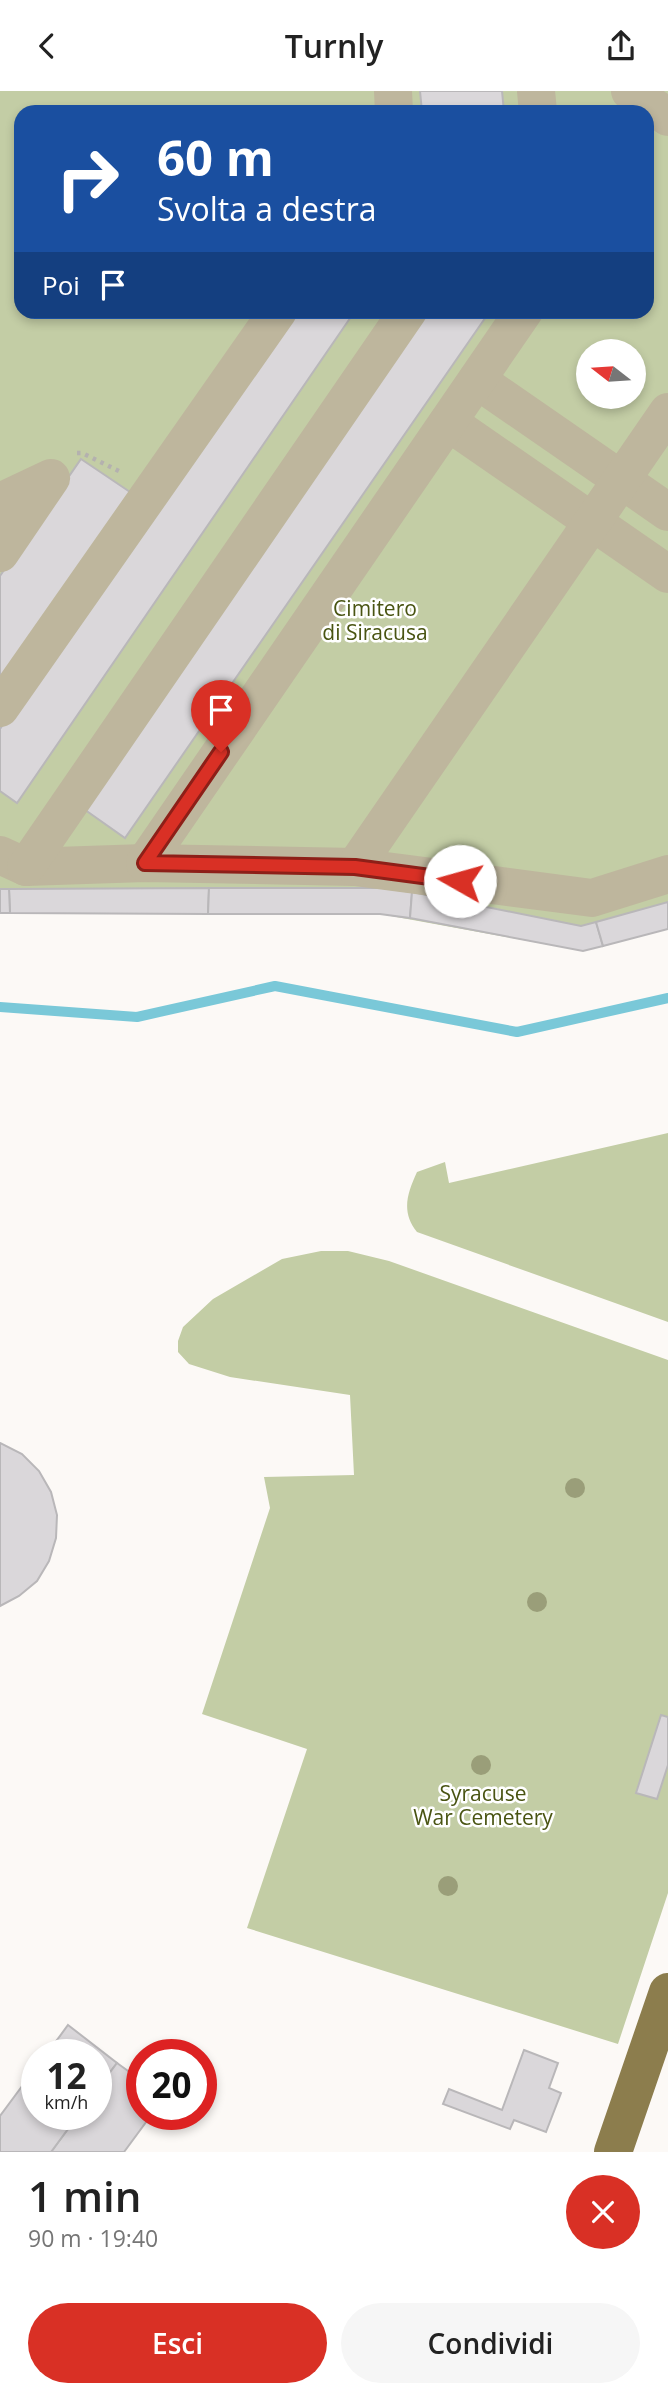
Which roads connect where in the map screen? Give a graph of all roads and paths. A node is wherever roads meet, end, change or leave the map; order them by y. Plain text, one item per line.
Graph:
1 (630, 91) edge
2 (650, 105) edge
3 (272, 319) edge
4 (402, 319) edge
5 (519, 319) edge
6 (477, 380) junction
7 (668, 412) edge
8 (448, 422) junction
9 (162, 477) junction
10 (51, 478) junction
11 (621, 480) junction
12 (0, 502) edge
13 (668, 512) edge
14 (593, 521) junction
15 (0, 553) edge
16 (668, 574) edge
17 (0, 708) edge
18 (13, 861) edge
19 (145, 863) junction
20 (355, 867) junction
21 (668, 874) edge
22 (668, 1992) edge
23 (613, 2152) edge

1 - 2 lane
3 - 9 lane
4 - 18 lane
5 - 6 lane
6 - 8 lane
6 - 11 lane
7 - 11 lane
8 - 14 lane
8 - 19 lane
9 - 10 path
9 - 17 lane
10 - 12 lane
10 - 15 lane
11 - 13 lane
11 - 14 lane
14 - 16 lane
14 - 20 lane
18 - 19 lane
19 - 20 lane
20 - 21 lane
22 - 23 main road

